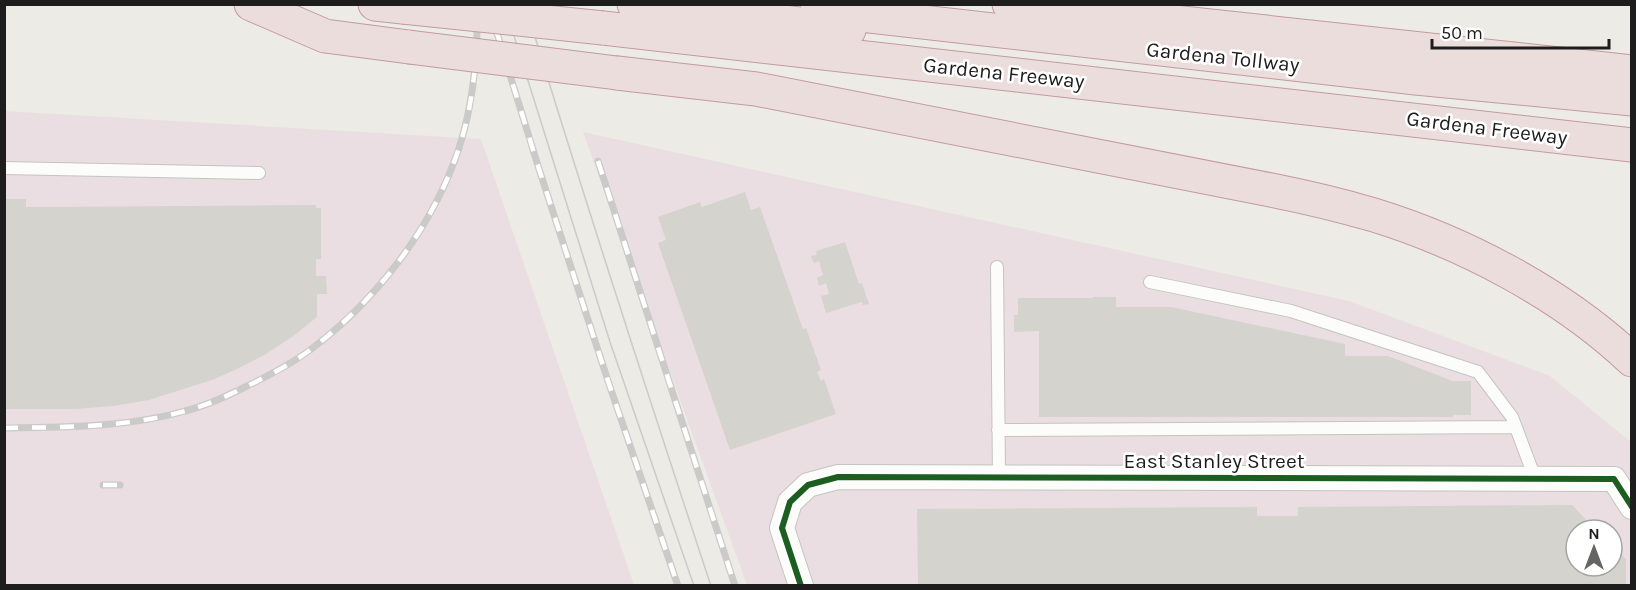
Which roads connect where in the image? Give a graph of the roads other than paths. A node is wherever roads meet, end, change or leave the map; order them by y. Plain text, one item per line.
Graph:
1 (251, 4) edge
2 (633, 4) edge
3 (817, 4) edge
4 (1009, 4) edge
5 (389, 6) edge
6 (1626, 89) edge
7 (1358, 113) junction
8 (1632, 145) edge
9 (4, 168) edge
10 (259, 173) dead end
11 (997, 267) dead end
12 (1150, 282) dead end
13 (1632, 360) edge
14 (1515, 427) junction
15 (998, 430) junction
16 (999, 477) junction
17 (1535, 478) junction
18 (1632, 507) edge
19 (801, 585) edge

1 - 13 highway, bridge
2 - 7 highway, Gardena Tollway
3 - 6 highway, Gardena Tollway
4 - 6 highway
5 - 7 highway, Gardena Freeway, bridge
7 - 8 highway, Gardena Freeway
9 - 10 lane
11 - 15 lane
12 - 14 lane
14 - 15 lane
14 - 17 lane
15 - 16 lane
16 - 17 street, East Stanley Street
16 - 19 street, East Stanley Street
17 - 18 street, East Stanley Street

